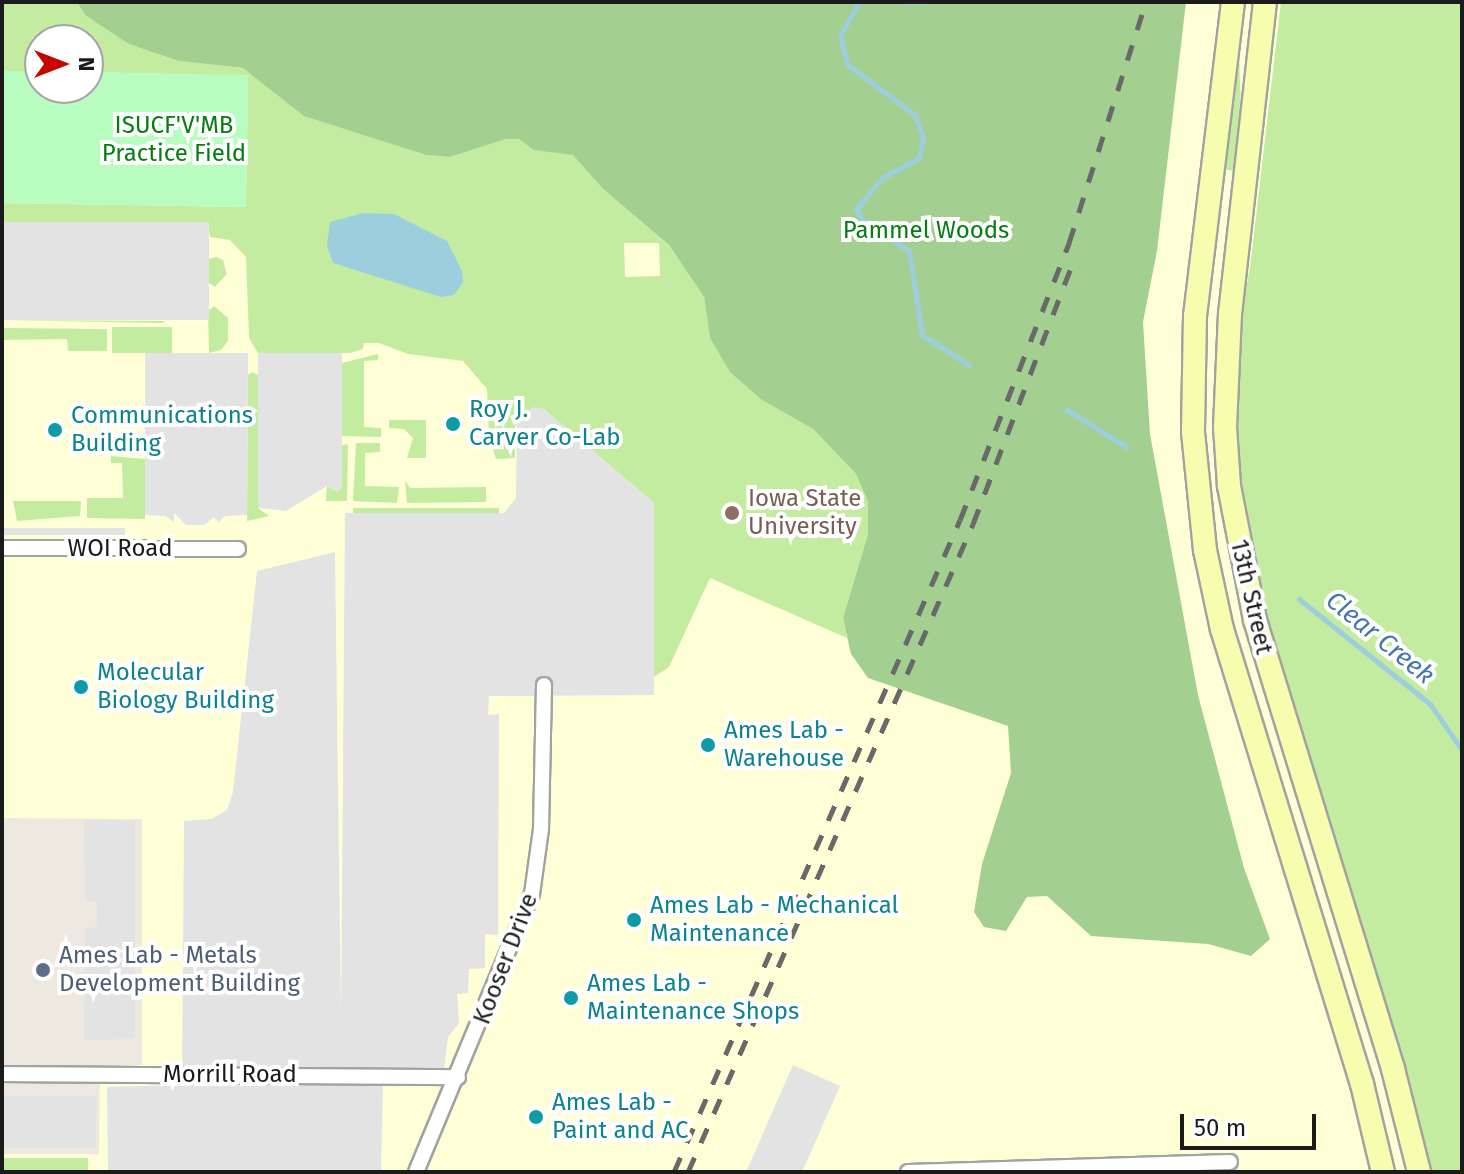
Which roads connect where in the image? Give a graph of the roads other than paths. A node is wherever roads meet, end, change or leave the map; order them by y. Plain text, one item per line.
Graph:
1 (1233, 2) edge
2 (1265, 2) edge
3 (2, 548) edge
4 (238, 549) dead end
5 (544, 685) dead end
6 (2, 1074) edge
7 (458, 1077) junction
8 (1230, 1162) dead end
9 (416, 1172) edge
10 (908, 1172) edge
11 (1383, 1172) edge
12 (1419, 1172) edge

1 - 11 main road, 13th Street
2 - 12 main road, 13th Street
3 - 4 street, WOI Road
5 - 7 street, Kooser Drive
6 - 7 street, Morrill Road
7 - 9 street, Kooser Drive
8 - 10 street

